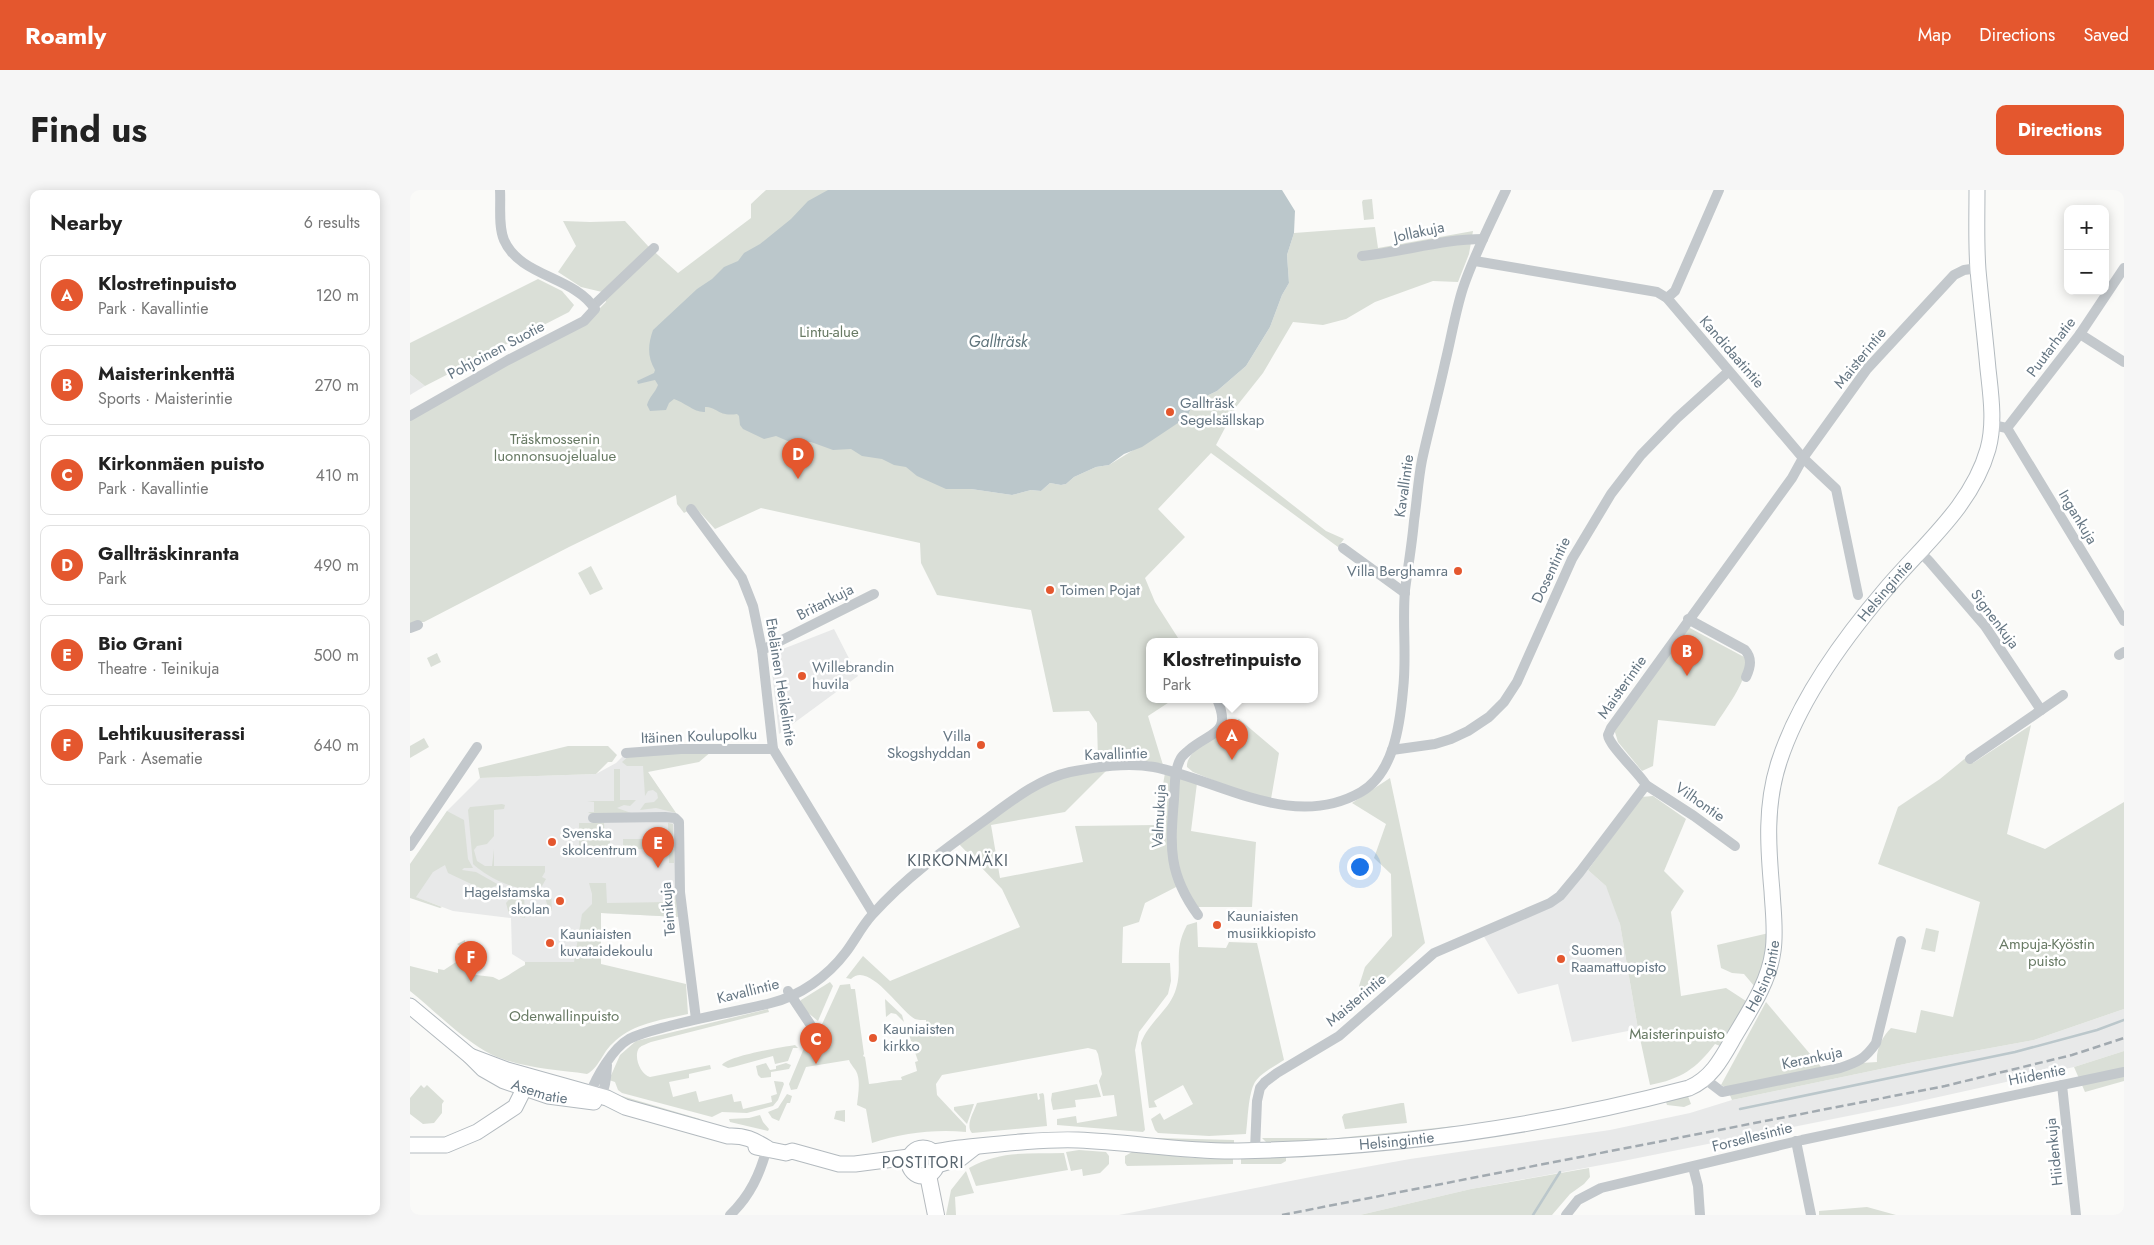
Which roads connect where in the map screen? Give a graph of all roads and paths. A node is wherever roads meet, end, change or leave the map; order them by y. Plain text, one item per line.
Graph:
1 (500, 190) edge
2 (1506, 190) edge
3 (1719, 190) edge
4 (1977, 190) edge
5 (1483, 239) junction
6 (654, 248) dead end
7 (1362, 256) dead end
8 (1475, 261) junction
9 (1978, 268) junction
10 (2124, 268) edge
11 (1667, 298) junction
12 (594, 308) junction
13 (2080, 334) junction
14 (2124, 362) edge
15 (1728, 372) junction
16 (410, 416) edge
17 (1992, 425) junction
18 (2008, 428) junction
19 (1803, 458) junction
20 (691, 509) dead end
21 (1343, 548) dead end
22 (1919, 551) junction
23 (1405, 593) junction
24 (874, 594) dead end
25 (1858, 595) dead end
26 (1688, 619) junction
27 (2124, 621) edge
28 (762, 650) junction
29 (1746, 677) dead end
30 (2063, 695) dead end
31 (1219, 703) edge
32 (2041, 710) junction
33 (477, 747) dead end
34 (773, 749) junction
35 (1392, 750) junction
36 (626, 753) dead end
37 (1970, 759) dead end
38 (1176, 773) junction
39 (1646, 784) junction
40 (593, 818) dead end
41 (410, 846) edge
42 (1735, 846) dead end
43 (873, 913) junction
44 (1198, 915) dead end
45 (1901, 941) dead end
46 (789, 994) junction
47 (410, 1006) edge
48 (696, 1020) junction
49 (816, 1033) dead end
50 (2124, 1072) edge
51 (1705, 1079) junction
52 (521, 1083) junction
53 (2062, 1085) junction
54 (595, 1098) junction
55 (1955, 1106) joint
56 (1796, 1141) junction
57 (410, 1145) edge
58 (767, 1148) junction
59 (1255, 1150) junction
60 (909, 1162) junction
61 (932, 1164) junction
62 (1693, 1166) junction
63 (730, 1215) edge
64 (936, 1215) edge
65 (1566, 1215) edge
66 (1700, 1215) edge
67 (1811, 1215) edge
68 (2076, 1215) edge

1 - 12 street
2 - 5 street, Kavallintie
3 - 11 street
4 - 9 main road, Helsingintie
5 - 7 street, Jollakuja
5 - 8 street, Kavallintie
6 - 12 street, Pohjoinen Suotie
8 - 11 street
8 - 23 street, Kavallintie
9 - 17 main road, Helsingintie
9 - 19 street, Maisterintie
10 - 13 street, Puutarhatie
11 - 15 street, Kandidaatintie
12 - 16 street, Pohjoinen Suotie
13 - 14 street
13 - 18 street, Puutarhatie
15 - 19 street, Kandidaatintie
15 - 35 street, Dosentintie
17 - 18 street
17 - 22 main road, Helsingintie
18 - 27 street, Ingankuja
19 - 25 street, Kandidaatintie
19 - 26 street, Maisterintie
20 - 28 street, Eteläinen Heikelintie
21 - 23 street
22 - 32 street, Signenkuja
22 - 51 main road, Helsingintie
23 - 35 street, Kavallintie
24 - 28 street, Britankuja
26 - 29 street
26 - 39 street, Maisterintie
28 - 34 street, Eteläinen Heikelintie
30 - 32 street
31 - 38 street
32 - 37 street
33 - 41 street
34 - 36 street, Itäinen Koulupolku
34 - 43 street, Eteläinen Heikelintie
35 - 38 street, Kavallintie
38 - 43 street, Kavallintie
38 - 44 street, Valmukuja
39 - 42 street, Vilhontie
39 - 59 street, Maisterintie
40 - 48 street, Teinikuja
43 - 46 street, Kavallintie
45 - 51 street, Kerankuja
46 - 48 street, Kavallintie
46 - 49 street
47 - 52 main road, Asematie
48 - 54 street, Kavallintie
50 - 53 street, Hiidentie
51 - 59 main road, Helsingintie
52 - 54 main road, Asematie
52 - 57 main road
53 - 55 street, Hiidentie
53 - 68 street, Hiidenkuja
54 - 58 main road, Asematie
55 - 56 street, Forsellesintie
56 - 62 street, Forsellesintie
56 - 67 street
58 - 60 main road, Asematie
58 - 63 street
59 - 61 main road, Helsingintie
60 - 61 main road
60 - 61 main road, Helsingintie
61 - 64 main road
62 - 65 street, Forsellesintie
62 - 66 street

